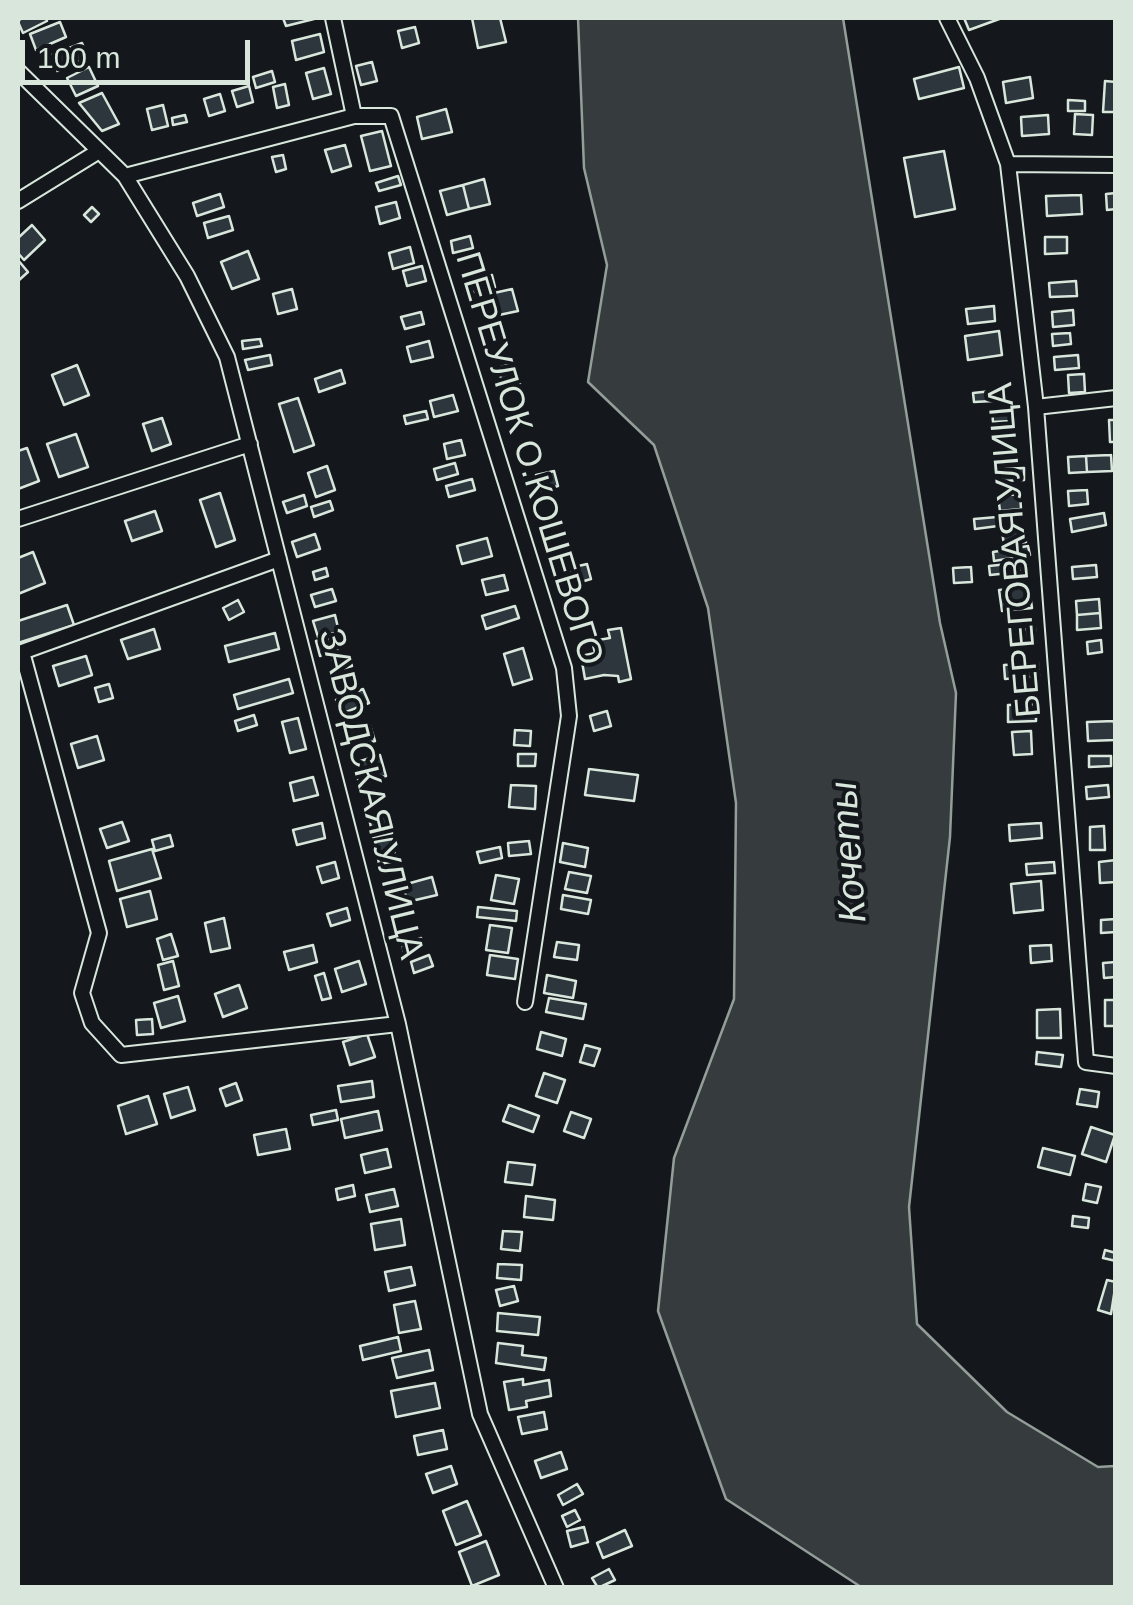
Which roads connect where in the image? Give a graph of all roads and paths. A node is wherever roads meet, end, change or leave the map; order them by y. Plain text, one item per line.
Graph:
1 (333, 18) edge
2 (947, 18) edge
3 (18, 71) edge
4 (354, 116) junction
5 (100, 151) junction
6 (1008, 164) junction
7 (1116, 165) edge
8 (125, 176) junction
9 (18, 201) edge
10 (1116, 398) edge
11 (1036, 407) junction
12 (250, 444) junction
13 (18, 519) edge
14 (280, 559) junction
15 (525, 1002) dead end
16 (398, 1024) junction
17 (1116, 1066) edge
18 (556, 1588) edge

1 - 4 street
2 - 6 street, БЕРЕГОВАЯ УЛИЦА
3 - 5 street, ЗАВОДСКАЯ УЛИЦА
4 - 8 street
4 - 15 street, ПЕРЕУЛОК О.КОШЕВОГО
5 - 8 street, ЗАВОДСКАЯ УЛИЦА
5 - 9 street
6 - 7 street
6 - 11 street, БЕРЕГОВАЯ УЛИЦА
8 - 12 street, ЗАВОДСКАЯ УЛИЦА
10 - 11 street
11 - 17 street, БЕРЕГОВАЯ УЛИЦА
12 - 13 street
12 - 14 street, ЗАВОДСКАЯ УЛИЦА
14 - 16 street, ЗАВОДСКАЯ УЛИЦА
14 - 16 street
16 - 18 street, ЗАВОДСКАЯ УЛИЦА

